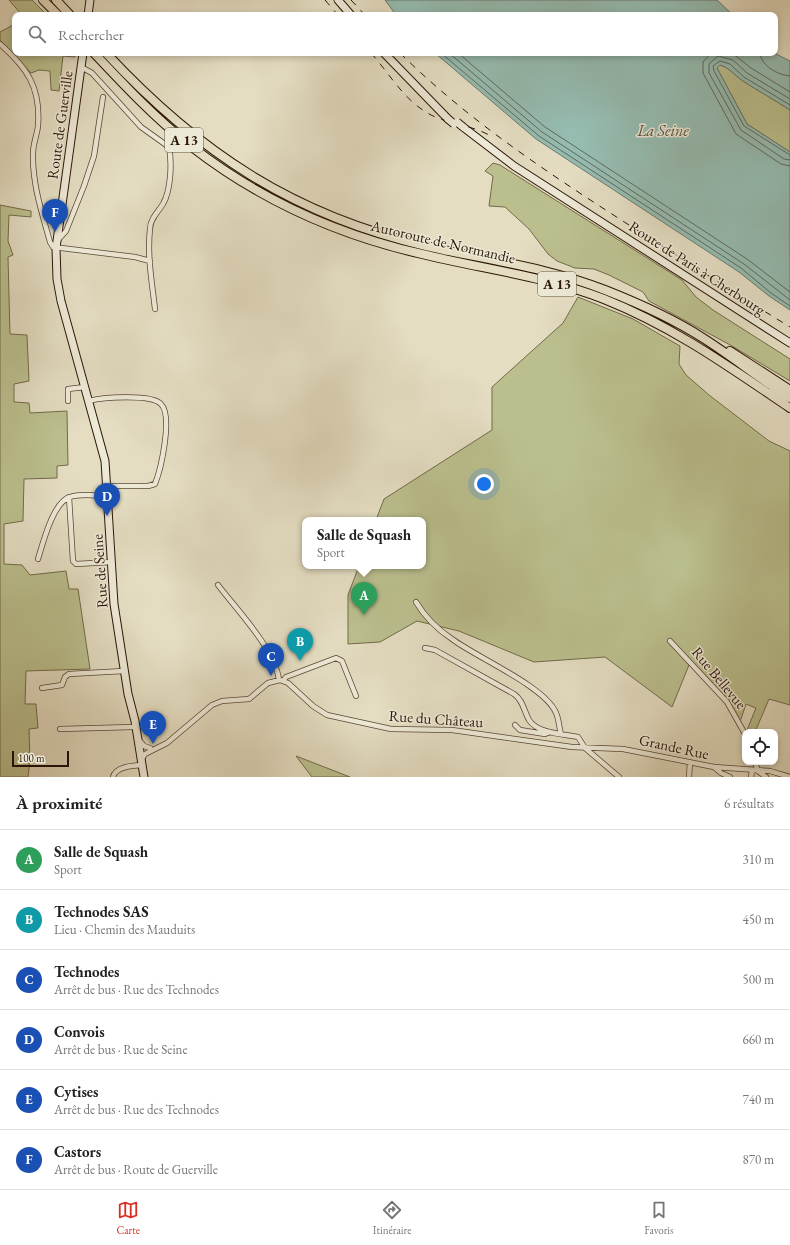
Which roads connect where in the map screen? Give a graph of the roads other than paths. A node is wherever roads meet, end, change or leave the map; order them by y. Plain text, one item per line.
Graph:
1 (44, 0) edge
2 (56, 0) edge
3 (90, 0) edge
4 (338, 0) edge
5 (55, 12) edge
6 (67, 12) edge
7 (88, 12) edge
8 (348, 12) edge
9 (0, 44) edge
10 (12, 55) edge
11 (13, 56) edge
12 (83, 56) edge
13 (97, 56) edge
14 (109, 56) edge
15 (387, 56) edge
16 (81, 66) junction
17 (103, 97) dead end
18 (435, 104) junction
19 (455, 123) junction
20 (590, 216) junction
21 (57, 244) junction
22 (150, 261) junction
23 (155, 309) dead end
24 (704, 338) junction
25 (790, 343) edge
26 (85, 387) junction
27 (790, 390) edge
28 (790, 398) edge
29 (68, 401) dead end
30 (89, 401) junction
31 (790, 408) edge
32 (108, 486) junction
33 (108, 496) junction
34 (70, 497) junction
35 (38, 559) dead end
36 (112, 562) junction
37 (218, 585) dead end
38 (416, 602) dead end
39 (670, 641) dead end
40 (425, 648) dead end
41 (124, 671) junction
42 (281, 681) junction
43 (42, 688) dead end
44 (128, 694) junction
45 (356, 696) dead end
46 (515, 724) dead end
47 (133, 727) junction
48 (60, 729) dead end
49 (742, 729) edge
50 (550, 732) junction
51 (137, 733) junction
52 (561, 734) junction
53 (585, 748) junction
54 (149, 750) junction
55 (139, 756) junction
56 (690, 762) junction
57 (756, 765) edge
58 (714, 767) junction
59 (758, 771) junction
60 (751, 775) edge
61 (113, 777) edge
62 (143, 777) edge
63 (619, 777) edge
64 (689, 777) edge
65 (730, 777) edge
66 (766, 777) edge
67 (790, 777) edge

1 - 5 highway
2 - 6 highway
3 - 7 street
4 - 8 street
9 - 10 street
11 - 21 street
12 - 16 street, Route de Guerville
13 - 31 highway, Autoroute de Normandie / A 13
14 - 24 highway, Autoroute de Normandie / A 13
15 - 18 street, Route de Paris à Cherbourg
16 - 21 street, Route de Guerville
16 - 22 street
17 - 21 street
18 - 19 street, Route de Paris à Cherbourg
18 - 19 street, Route de Paris à Cherbourg, bridge
19 - 20 street, Route de Paris à Cherbourg, bridge
19 - 20 street, Route de Paris à Cherbourg
20 - 25 street, Route de Paris à Cherbourg
21 - 22 street
21 - 26 street, Rue de Seine
22 - 23 street
24 - 27 highway
24 - 28 highway, Autoroute de Normandie / A 13
26 - 29 street
26 - 30 street, Rue de Seine
30 - 32 street, Rue de Seine
30 - 32 street
32 - 33 street, Rue de Seine
33 - 34 street
33 - 36 street, Rue de Seine
34 - 35 street
34 - 36 street
36 - 41 street, Rue de Seine
37 - 42 street
38 - 52 street
39 - 49 street, Rue Bellevue
40 - 50 street
41 - 43 street
41 - 44 street, Rue de Seine
42 - 45 street
42 - 53 street, Rue du Château
42 - 54 street
44 - 47 street
44 - 51 street, Rue de Seine
46 - 50 street
47 - 48 street
47 - 55 street
50 - 52 street
51 - 54 street
51 - 55 street, Rue de Seine
52 - 53 street
53 - 56 street, Grande Rue
53 - 63 street
54 - 55 street
54 - 55 street
55 - 61 street
55 - 62 street
56 - 58 street, Grande Rue
56 - 64 street
57 - 59 street
58 - 60 street, Grande Rue
58 - 65 street
59 - 60 street, Grande Rue
59 - 66 street
59 - 67 street, Grande Rue

